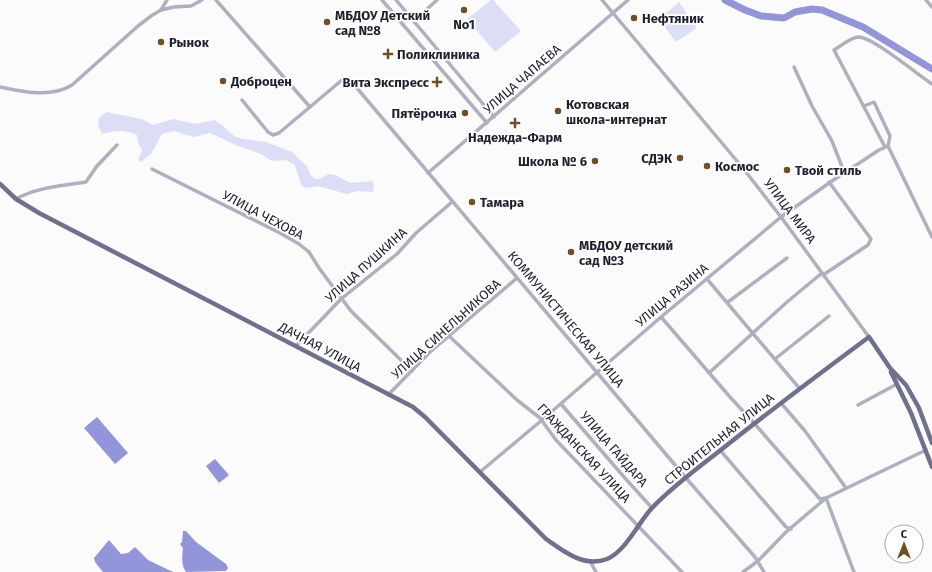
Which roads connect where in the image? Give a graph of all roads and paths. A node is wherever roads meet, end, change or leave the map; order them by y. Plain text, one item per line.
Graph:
1 (167, 0) edge
2 (202, 0) edge
3 (216, 0) edge
4 (382, 0) edge
5 (396, 0) edge
6 (437, 0) edge
7 (602, 0) edge
8 (628, 0) edge
9 (926, 0) edge
10 (932, 7) edge
11 (161, 10) junction
12 (613, 13) junction
13 (414, 21) junction
14 (794, 67) dead end
15 (932, 84) edge
16 (0, 87) edge
17 (242, 100) dead end
18 (864, 106) junction
19 (310, 107) junction
20 (494, 117) junction
21 (487, 123) junction
22 (117, 145) dead end
23 (886, 146) junction
24 (152, 169) dead end
25 (844, 172) junction
26 (428, 173) junction
27 (829, 182) junction
28 (0, 184) edge
29 (16, 199) junction
30 (452, 202) junction
31 (781, 217) junction
32 (932, 237) edge
33 (787, 258) dead end
34 (823, 274) junction
35 (517, 278) junction
36 (707, 279) junction
37 (341, 299) junction
38 (728, 302) junction
39 (829, 316) dead end
40 (661, 317) junction
41 (753, 334) junction
42 (449, 336) junction
43 (868, 337) junction
44 (296, 346) junction
45 (775, 359) junction
46 (890, 368) junction
47 (412, 371) junction
48 (598, 372) junction
49 (709, 373) junction
50 (897, 384) junction
51 (800, 389) junction
52 (388, 395) junction
53 (781, 403) junction
54 (561, 404) junction
55 (858, 405) dead end
56 (542, 420) junction
57 (754, 423) junction
58 (932, 443) edge
59 (720, 450) junction
60 (926, 450) junction
61 (932, 467) edge
62 (480, 472) junction
63 (686, 478) junction
64 (846, 488) junction
65 (826, 498) junction
66 (652, 508) junction
67 (638, 525) junction
68 (791, 529) junction
69 (590, 561) junction
70 (758, 561) junction
71 (596, 572) edge
72 (682, 572) edge
73 (743, 572) edge
74 (764, 572) edge
75 (854, 572) edge

1 - 11 street
2 - 11 street
3 - 19 street
4 - 21 street
5 - 13 street
6 - 13 street
7 - 12 street, УЛИЦА МИРА
8 - 12 street, УЛИЦА ЧАПАЕВА
9 - 10 street
11 - 16 street
12 - 20 street, УЛИЦА ЧАПАЕВА
12 - 31 street, УЛИЦА МИРА
13 - 20 street
14 - 25 street
15 - 18 street
17 - 19 street
18 - 23 street
18 - 23 street
19 - 26 street, КОММУНИСТИЧЕСКАЯ УЛИЦА
20 - 21 street, УЛИЦА ЧАПАЕВА
21 - 26 street, УЛИЦА ЧАПАЕВА
22 - 29 street
23 - 25 street, УЛИЦА РАЗИНА
23 - 32 street
24 - 37 street, УЛИЦА ЧЕХОВА
25 - 27 street, УЛИЦА РАЗИНА
26 - 30 street, КОММУНИСТИЧЕСКАЯ УЛИЦА
27 - 31 street, УЛИЦА РАЗИНА
27 - 34 street
28 - 29 main road, ДАЧНАЯ УЛИЦА
29 - 44 main road, ДАЧНАЯ УЛИЦА
30 - 35 street, КОММУНИСТИЧЕСКАЯ УЛИЦА
30 - 37 street, УЛИЦА ПУШКИНА
31 - 34 street, УЛИЦА МИРА
31 - 36 street, УЛИЦА РАЗИНА
33 - 38 street
34 - 41 street
34 - 43 street, УЛИЦА МИРА
35 - 42 street, УЛИЦА СИНЕЛЬНИКОВА
35 - 48 street, КОММУНИСТИЧЕСКАЯ УЛИЦА
36 - 38 street
36 - 40 street, УЛИЦА РАЗИНА
37 - 44 street, УЛИЦА ПУШКИНА
37 - 47 street, УЛИЦА ЧЕХОВА
38 - 41 street
39 - 45 street
40 - 48 street, УЛИЦА РАЗИНА
40 - 49 street
41 - 45 street
41 - 49 street
42 - 47 street, УЛИЦА СИНЕЛЬНИКОВА
42 - 56 street, ГРАЖДАНСКАЯ УЛИЦА
43 - 46 main road, УЛИЦА МИРА
43 - 51 main road, СТРОИТЕЛЬНАЯ УЛИЦА
44 - 52 main road, ДАЧНАЯ УЛИЦА
45 - 51 street
46 - 50 main road
46 - 58 main road, УЛИЦА МИРА
47 - 52 street, УЛИЦА СИНЕЛЬНИКОВА
48 - 54 street, УЛИЦА РАЗИНА
48 - 63 street, КОММУНИСТИЧЕСКАЯ УЛИЦА
49 - 57 street
50 - 55 street
50 - 60 main road
51 - 53 main road, СТРОИТЕЛЬНАЯ УЛИЦА
52 - 62 main road, ДАЧНАЯ УЛИЦА
53 - 57 main road, СТРОИТЕЛЬНАЯ УЛИЦА
53 - 64 street
54 - 56 street, УЛИЦА РАЗИНА
54 - 66 street, УЛИЦА ГАЙДАРА
56 - 62 street, УЛИЦА РАЗИНА
56 - 67 street, ГРАЖДАНСКАЯ УЛИЦА
57 - 59 main road, СТРОИТЕЛЬНАЯ УЛИЦА
57 - 65 street
59 - 63 main road, СТРОИТЕЛЬНАЯ УЛИЦА
59 - 68 street
60 - 61 main road
60 - 64 street
62 - 69 main road, ДАЧНАЯ УЛИЦА
63 - 66 main road, СТРОИТЕЛЬНАЯ УЛИЦА
63 - 70 street, КОММУНИСТИЧЕСКАЯ УЛИЦА
64 - 65 street
65 - 68 street
65 - 75 street
66 - 67 main road, СТРОИТЕЛЬНАЯ УЛИЦА
67 - 69 main road, СТРОИТЕЛЬНАЯ УЛИЦА
67 - 72 street, ГРАЖДАНСКАЯ УЛИЦА
68 - 70 street
69 - 71 street
70 - 73 street
70 - 74 street, КОММУНИСТИЧЕСКАЯ УЛИЦА

